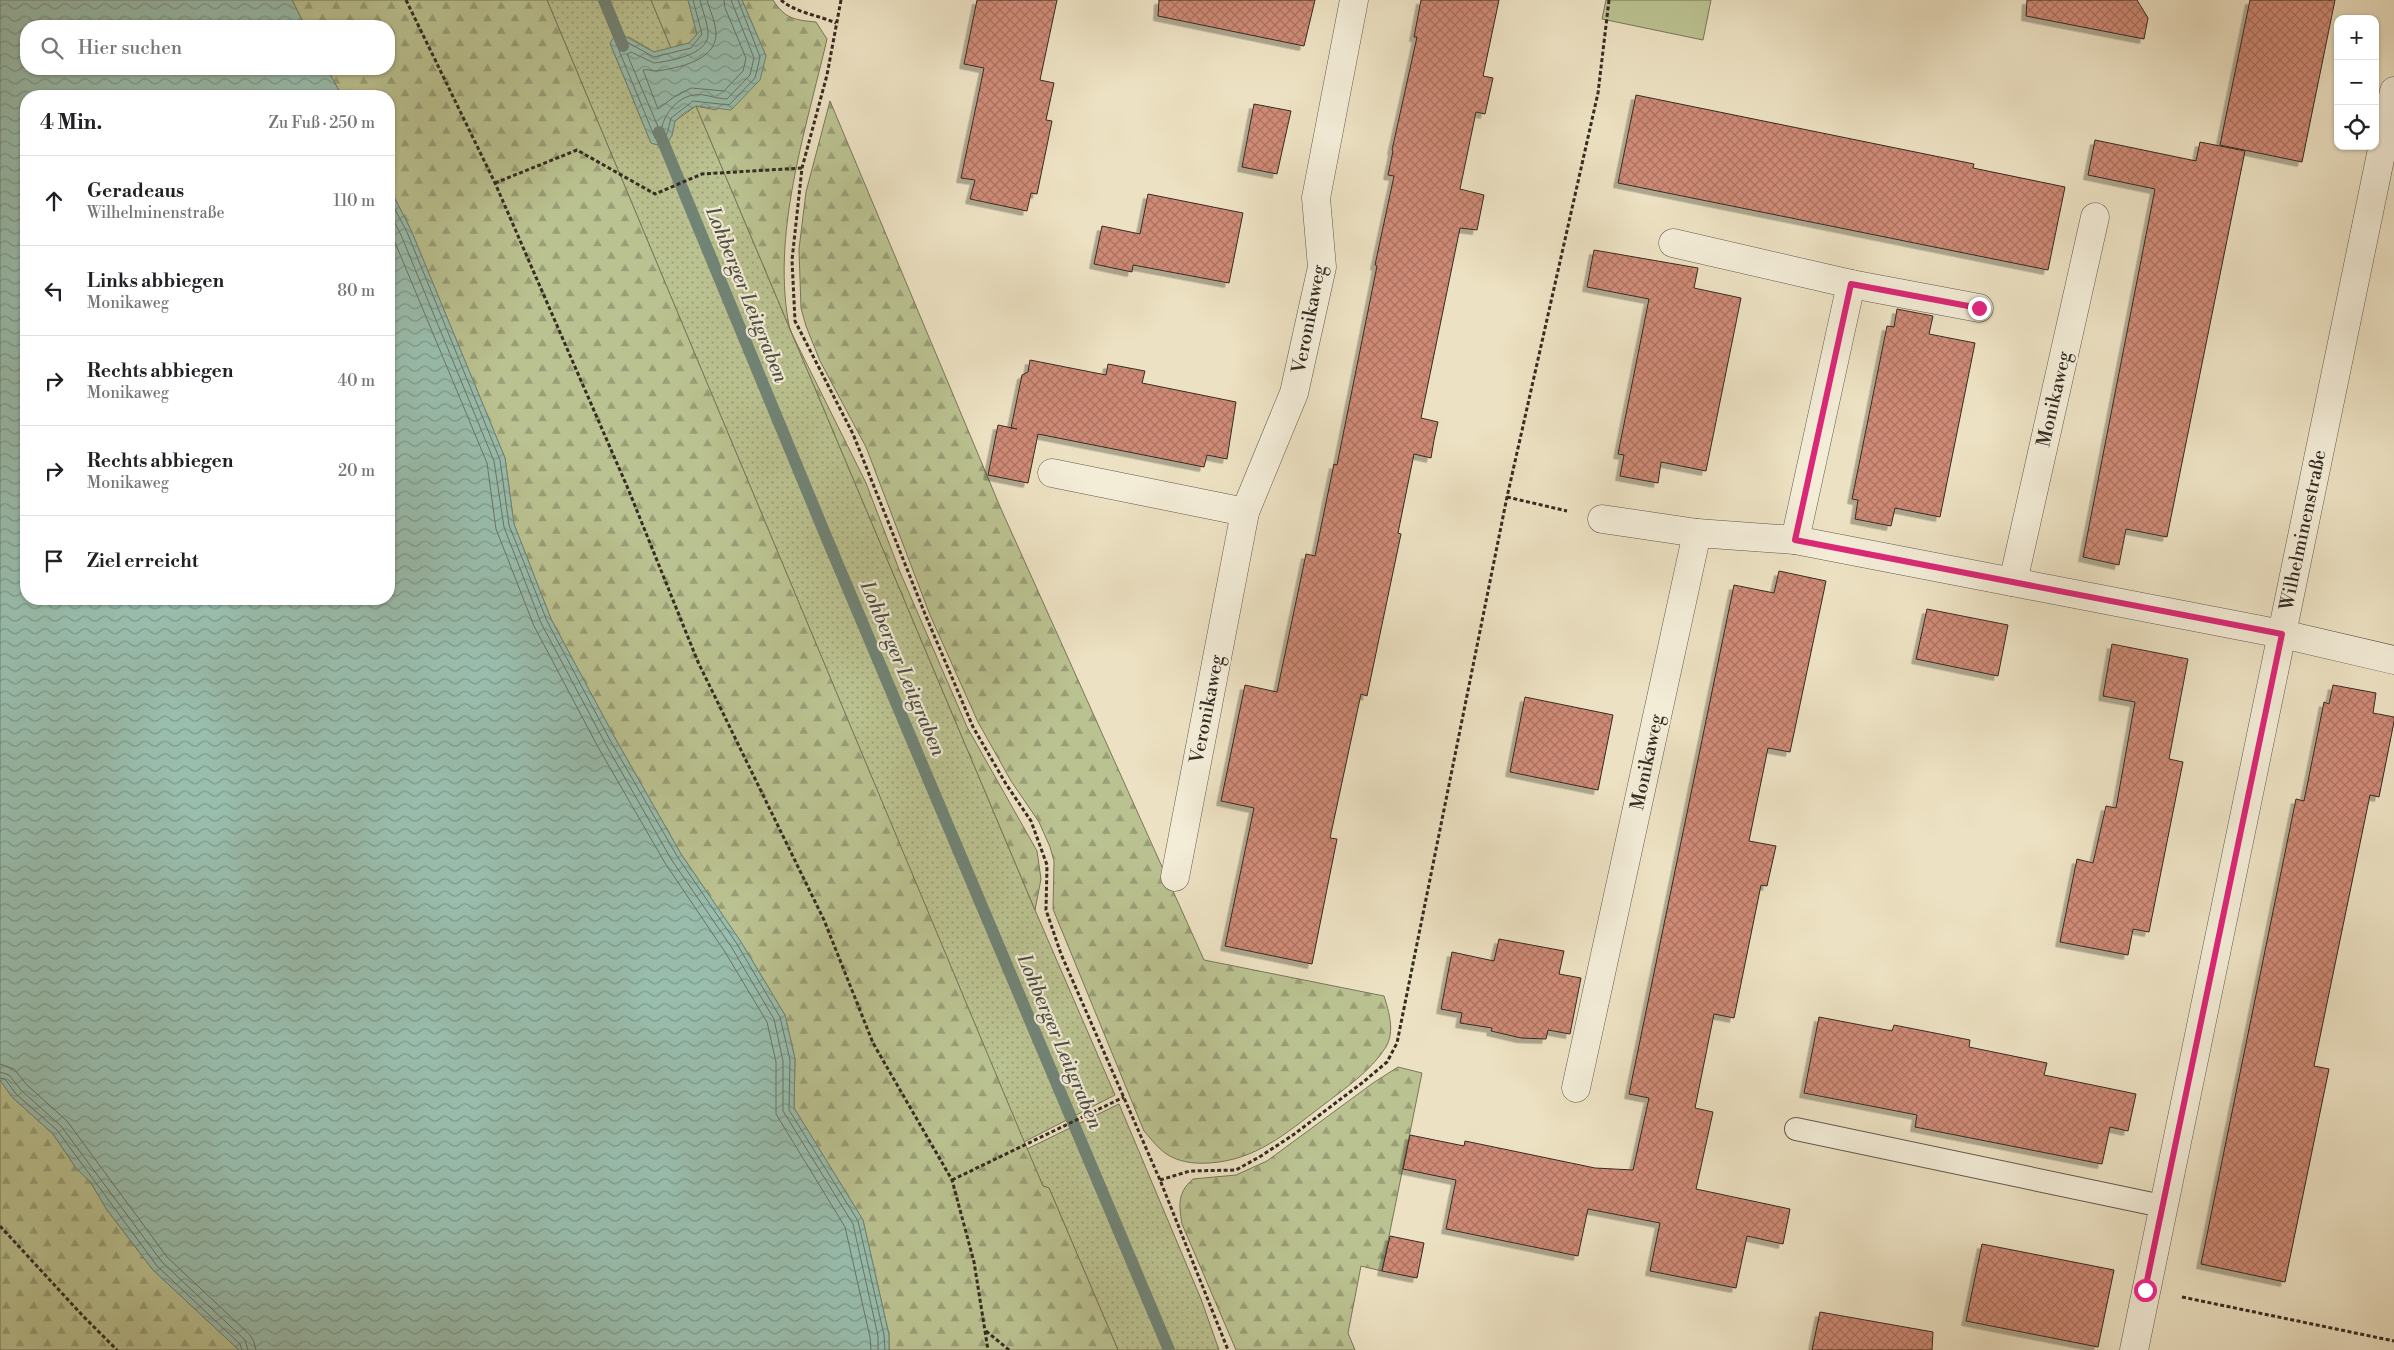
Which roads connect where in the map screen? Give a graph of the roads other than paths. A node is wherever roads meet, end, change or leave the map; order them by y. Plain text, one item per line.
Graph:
1 (1354, 0) edge
2 (2394, 91) edge
3 (2095, 217) dead end
4 (1673, 243) dead end
5 (1851, 284) junction
6 (1979, 308) dead end
7 (1052, 473) dead end
8 (1246, 512) junction
9 (1602, 519) road end
10 (1697, 533) junction
11 (1795, 540) junction
12 (2013, 582) junction
13 (2282, 634) junction
14 (2394, 660) edge
15 (1175, 877) dead end
16 (1576, 1088) dead end
17 (1796, 1129) dead end
18 (2162, 1206) junction
19 (2134, 1350) edge

1 - 8 street, Veronikaweg
2 - 13 street, Wilhelminenstraße
3 - 12 street, Monikaweg
4 - 5 street
5 - 6 street
5 - 11 street
7 - 8 street
8 - 15 street, Veronikaweg
9 - 10 street
10 - 11 street
10 - 16 street, Monikaweg
11 - 12 street
12 - 13 street
13 - 14 street
13 - 18 street, Wilhelminenstraße
17 - 18 lane
18 - 19 street, Wilhelminenstraße

